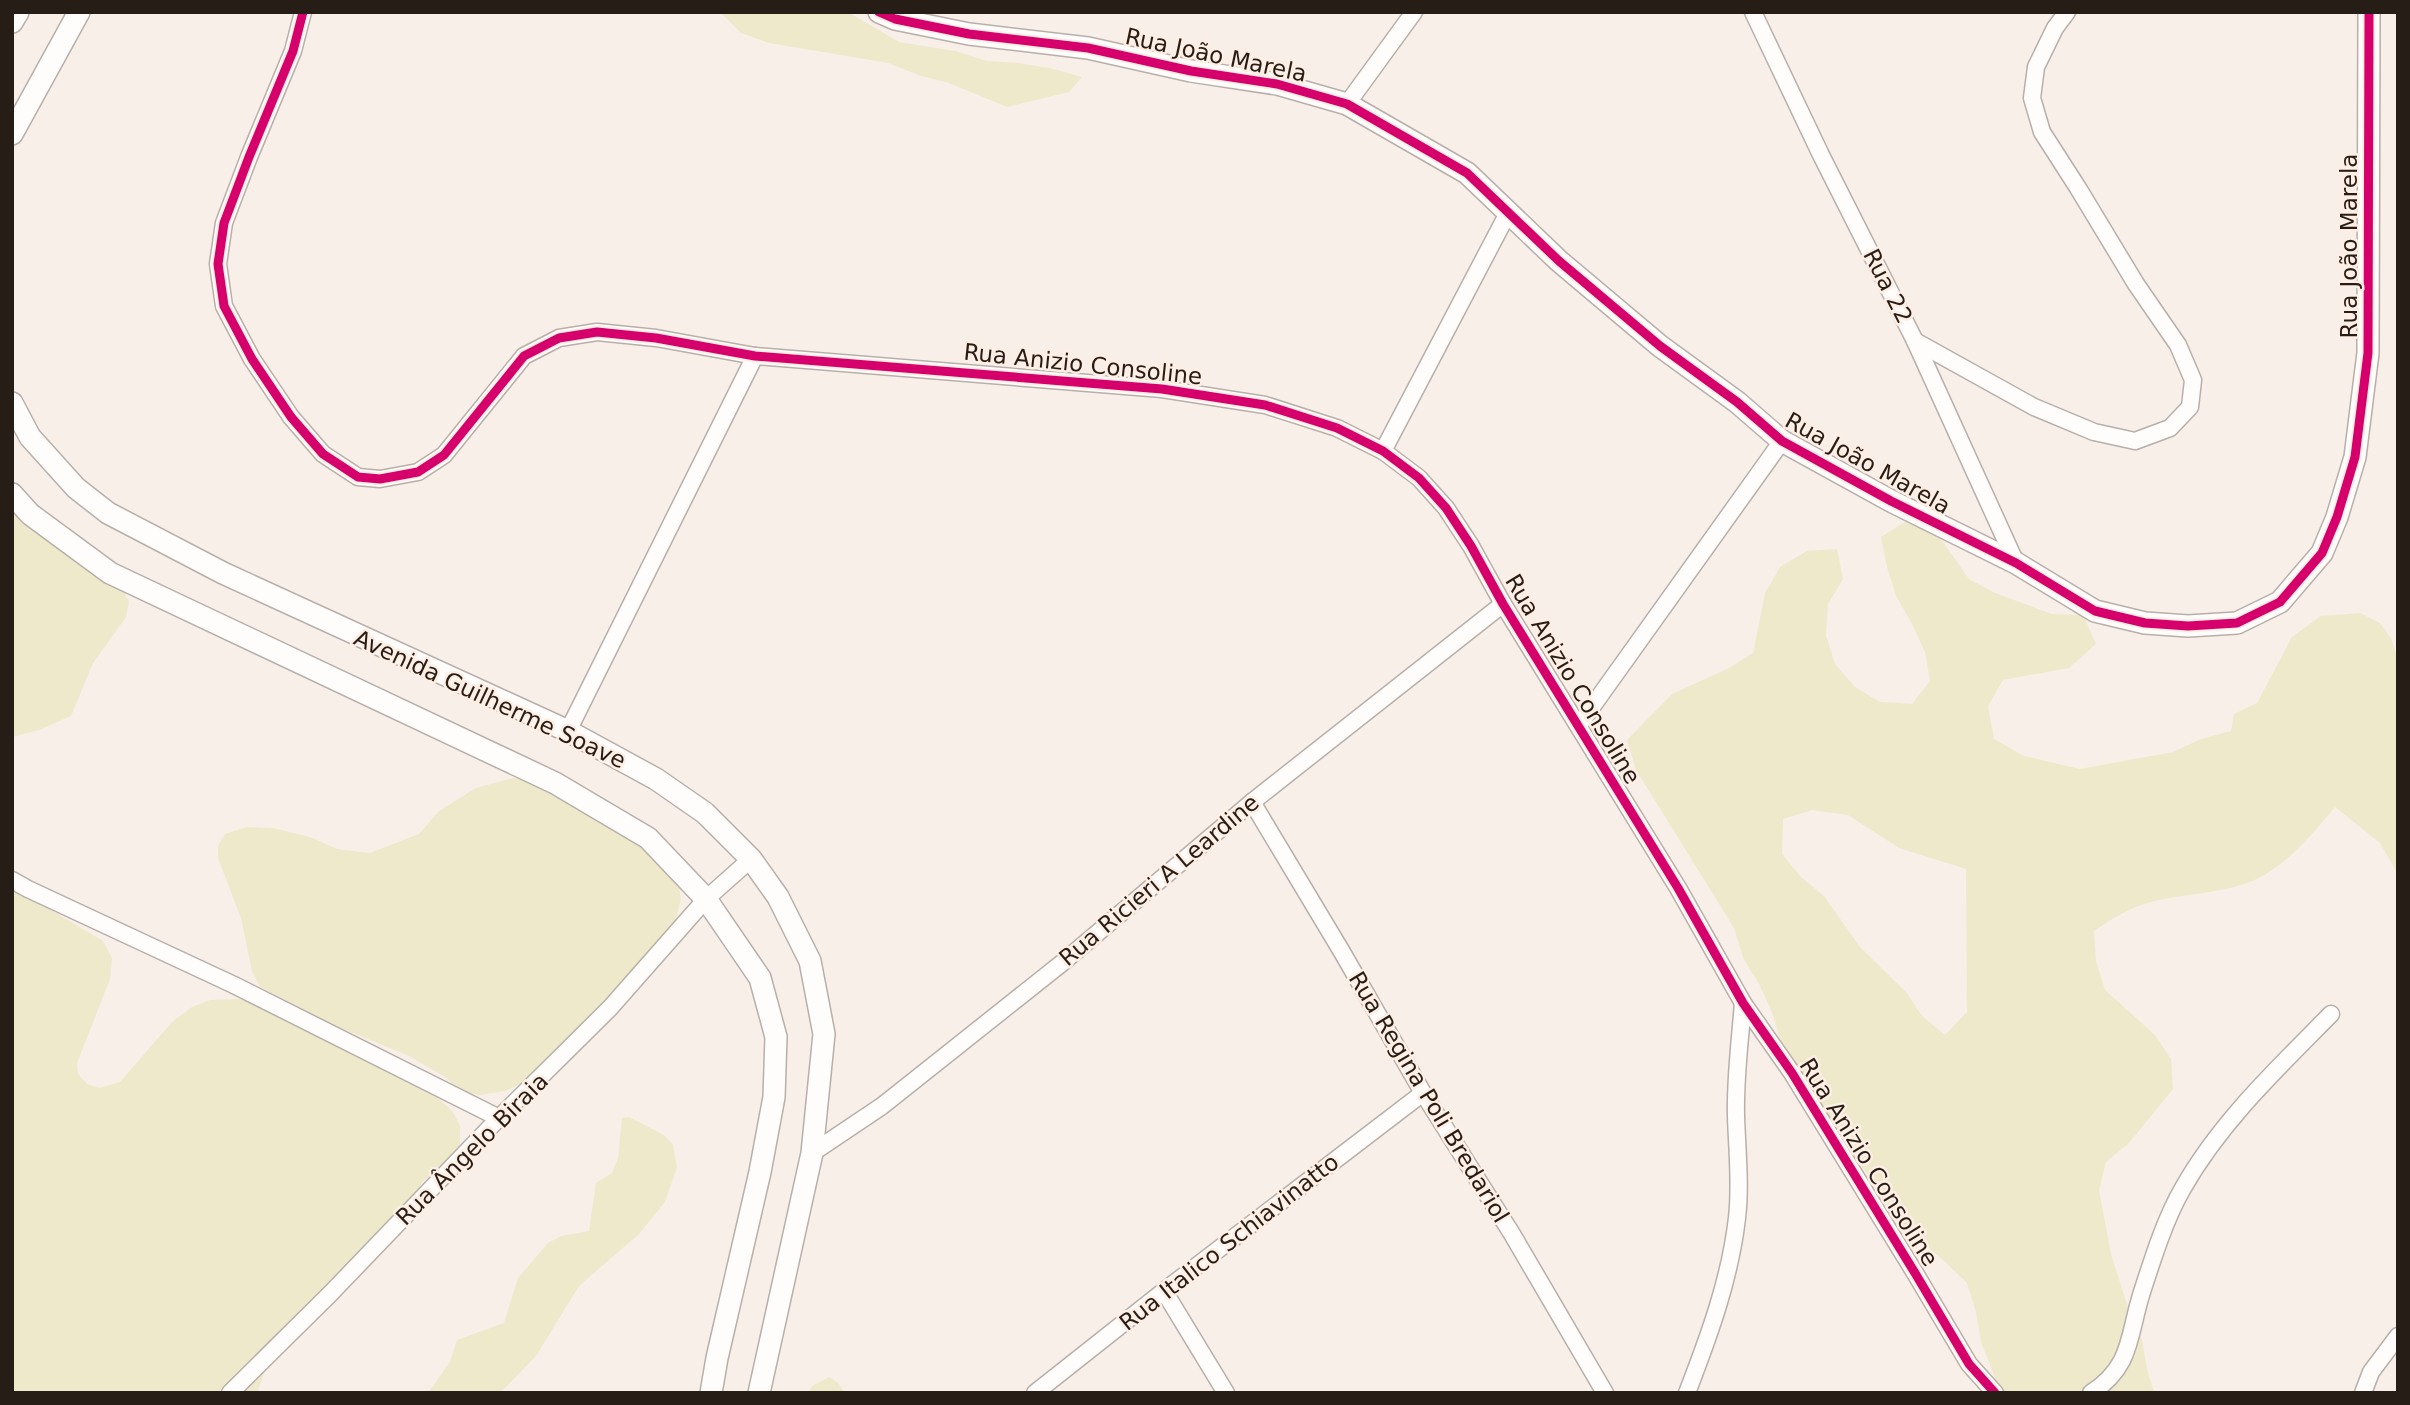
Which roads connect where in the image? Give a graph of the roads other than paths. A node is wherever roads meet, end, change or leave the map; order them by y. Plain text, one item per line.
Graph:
1 (18, 12) edge
2 (79, 12) edge
3 (303, 12) edge
4 (879, 12) edge
5 (1414, 12) edge
6 (1753, 12) edge
7 (2067, 12) edge
8 (2368, 12) edge
9 (12, 22) edge
10 (1348, 104) junction
11 (12, 134) edge
12 (1509, 211) junction
13 (1915, 341) junction
14 (755, 356) junction
15 (12, 403) edge
16 (1782, 441) junction
17 (21, 442) edge
18 (1383, 451) junction
19 (12, 494) edge
20 (2016, 563) junction
21 (1503, 604) junction
22 (1579, 725) junction
23 (568, 731) junction
24 (1252, 802) junction
25 (751, 859) junction
26 (12, 880) edge
27 (706, 898) junction
28 (1743, 1003) junction
29 (2331, 1014) dead end
30 (1423, 1093) junction
31 (499, 1118) junction
32 (812, 1153) junction
33 (1164, 1291) junction
34 (2398, 1336) edge
35 (230, 1393) edge
36 (711, 1393) edge
37 (759, 1393) edge
38 (1035, 1393) edge
39 (1226, 1393) edge
40 (1605, 1393) edge
41 (1687, 1393) edge
42 (1995, 1393) edge
43 (2091, 1393) edge
44 (2362, 1393) edge

1 - 9 street
2 - 11 street
3 - 14 street, Rua Anizio Consoline
4 - 10 street, Rua João Marela
5 - 10 street
6 - 13 street, Rua 22
7 - 13 street
8 - 20 street, Rua João Marela
10 - 12 street, Rua João Marela
12 - 16 street, Rua João Marela
12 - 18 street
13 - 20 street, Rua 22
14 - 18 street, Rua Anizio Consoline
14 - 23 street
15 - 17 street, Avenida Guilherme Soave
16 - 20 street, Rua João Marela
16 - 22 street
17 - 23 street, Avenida Guilherme Soave
18 - 21 street, Rua Anizio Consoline
19 - 27 street
21 - 22 street, Rua Anizio Consoline
21 - 24 street, Rua Ricieri A Leardine
22 - 28 street, Rua Anizio Consoline
23 - 25 street, Avenida Guilherme Soave
24 - 30 street, Rua Regina Poli Bredariol
24 - 32 street, Rua Ricieri A Leardine
25 - 27 street, Rua Ângelo Biraia
25 - 32 street, Avenida Guilherme Soave
26 - 31 street
27 - 31 street, Rua Ângelo Biraia
27 - 36 street
28 - 41 street
28 - 42 street, Rua Anizio Consoline
29 - 43 street
30 - 33 street, Rua Italico Schiavinatto
30 - 40 street, Rua Regina Poli Bredariol
31 - 35 street, Rua Ângelo Biraia
32 - 37 street, Avenida Guilherme Soave
33 - 38 street, Rua Italico Schiavinatto
33 - 39 street
34 - 44 street

